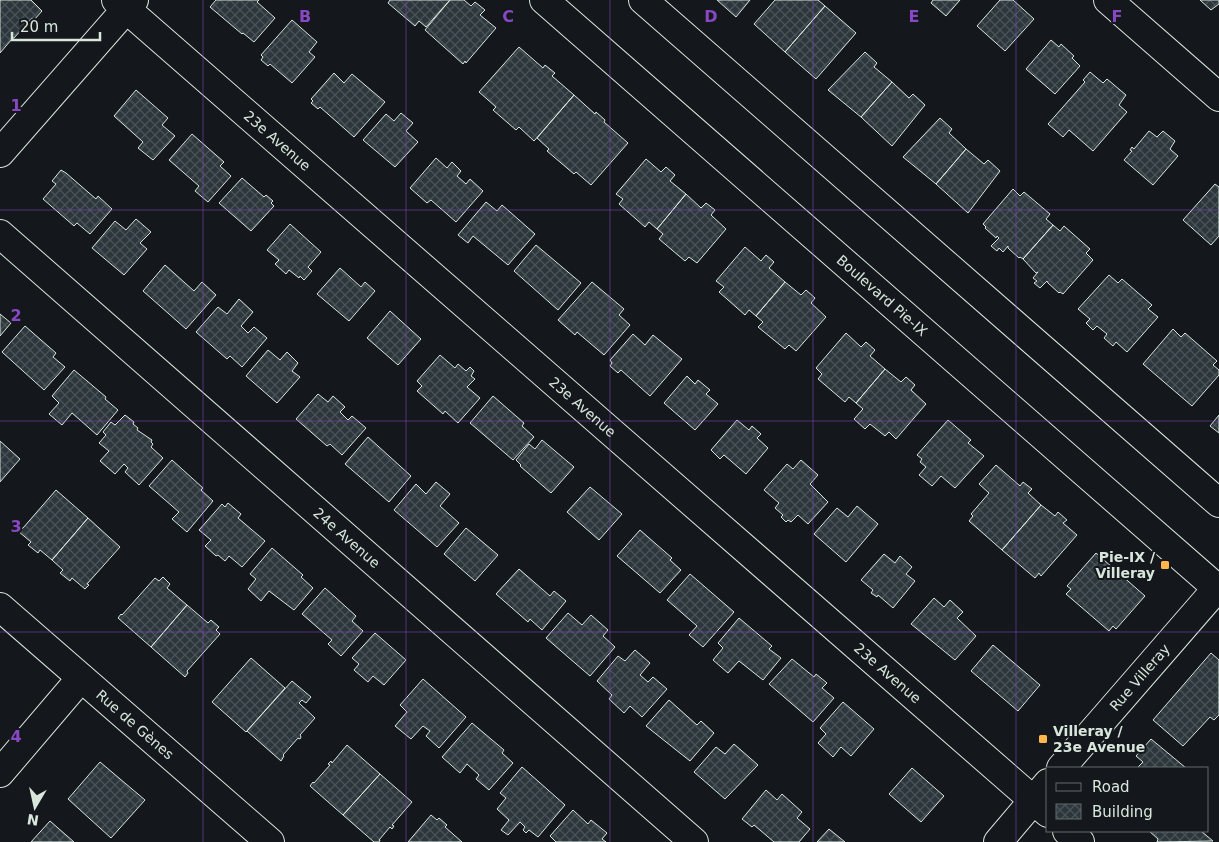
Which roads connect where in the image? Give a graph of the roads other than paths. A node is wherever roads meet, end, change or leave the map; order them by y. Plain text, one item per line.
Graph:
1 (544, 0) edge
2 (643, 0) edge
3 (1108, 0) edge
4 (126, 3) edge
5 (1219, 97) edge
6 (0, 153) edge
7 (0, 234) edge
8 (1219, 503) edge
9 (1218, 588) edge
10 (0, 607) edge
11 (81, 678) junction
12 (1062, 767) edge
13 (0, 774) edge
14 (1043, 799) edge
15 (1069, 832) edge
16 (270, 842) edge
17 (694, 842) edge
18 (998, 842) edge
19 (1080, 842) edge

1 - 9 street, Boulevard Pie-IX
2 - 8 street
3 - 5 street
4 - 6 street
4 - 14 street, 23e Avenue
7 - 17 street, 24e Avenue
9 - 12 street, Rue Villeray
10 - 11 street, Rue de Gènes
11 - 13 street
11 - 16 street, Rue de Gènes
14 - 18 street
15 - 19 street

